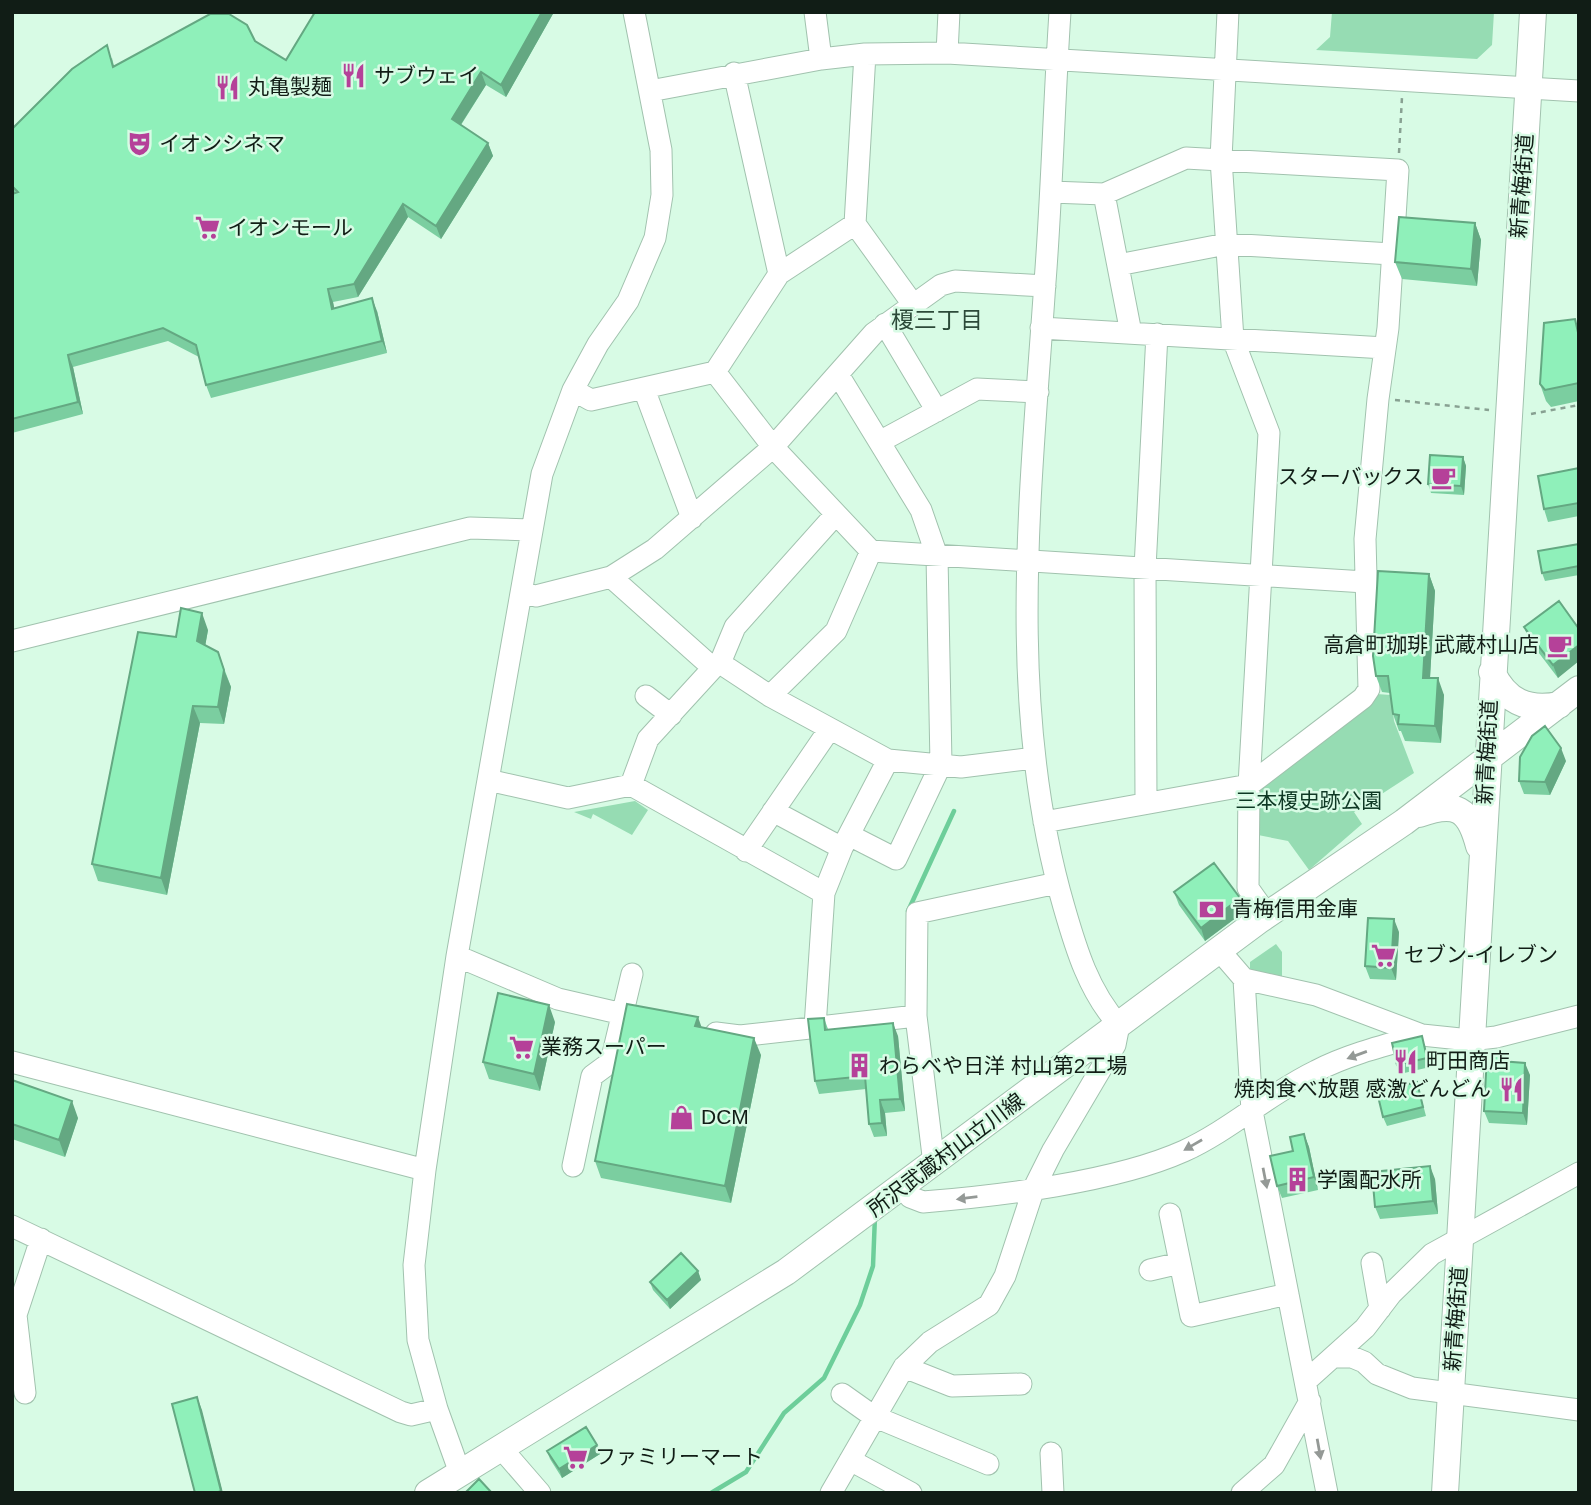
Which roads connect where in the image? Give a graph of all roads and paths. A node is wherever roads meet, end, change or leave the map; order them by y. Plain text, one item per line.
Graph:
1 (634, 12) edge
2 (815, 12) edge
3 (949, 12) edge
4 (1060, 12) edge
5 (1228, 12) edge
6 (1532, 12) edge
7 (947, 53) junction
8 (865, 54) junction
9 (821, 59) junction
10 (1057, 60) junction
11 (1224, 70) junction
12 (734, 73) junction
13 (1403, 80) junction
14 (1528, 88) junction
15 (1579, 90) edge
16 (650, 91) junction
17 (1221, 159) junction
18 (1398, 170) junction
19 (1051, 192) junction
20 (1104, 194) junction
21 (855, 224) junction
22 (1226, 244) junction
23 (1392, 254) junction
24 (1118, 265) junction
25 (779, 274) junction
26 (1045, 286) junction
27 (912, 303) junction
28 (885, 324) junction
29 (1041, 328) junction
30 (1131, 333) junction
31 (1157, 334) junction
32 (1233, 339) junction
33 (1385, 348) junction
34 (715, 372) junction
35 (839, 376) junction
36 (644, 389) junction
37 (573, 390) junction
38 (1038, 392) junction
39 (1378, 398) junction
40 (1579, 405) edge
41 (937, 411) junction
42 (1507, 411) junction
43 (881, 441) junction
44 (774, 447) junction
45 (836, 514) junction
46 (692, 518) junction
47 (531, 530) junction
48 (871, 551) junction
49 (937, 556) junction
50 (1028, 561) junction
51 (1145, 568) junction
52 (1260, 576) junction
53 (611, 577) junction
54 (1365, 582) junction
55 (521, 593) junction
56 (12, 640) edge
57 (717, 665) junction
58 (1492, 672) junction
59 (646, 696) dead end
60 (770, 696) junction
61 (1569, 697) edge
62 (671, 715) junction
63 (829, 730) junction
64 (1034, 758) junction
65 (1487, 759) junction
66 (888, 760) junction
67 (941, 764) junction
68 (488, 780) junction
69 (631, 785) junction
70 (1249, 785) junction
71 (1146, 802) junction
72 (773, 811) junction
73 (1044, 822) junction
74 (1404, 822) junction
75 (846, 841) junction
76 (746, 851) junction
77 (1482, 854) junction
78 (1057, 883) junction
79 (824, 893) junction
80 (1266, 915) junction
81 (1219, 950) junction
82 (457, 956) junction
83 (632, 974) dead end
84 (1244, 979) junction
85 (623, 1015) junction
86 (916, 1016) junction
87 (1579, 1016) edge
88 (672, 1024) edge
89 (1119, 1025) junction
90 (815, 1027) junction
91 (696, 1029) edge
92 (1422, 1035) junction
93 (1470, 1040) junction
94 (12, 1062) edge
95 (1252, 1111) junction
96 (934, 1164) junction
97 (573, 1166) dead end
98 (425, 1170) junction
99 (1579, 1173) edge
100 (903, 1187) junction
101 (1034, 1188) junction
102 (1170, 1214) dead end
103 (12, 1226) edge
104 (1461, 1239) junction
105 (41, 1240) junction
106 (1180, 1263) junction
107 (1372, 1263) dead end
108 (1150, 1270) dead end
109 (1288, 1294) junction
110 (1380, 1309) junction
111 (1333, 1357) junction
112 (904, 1367) junction
113 (1021, 1384) dead end
114 (1308, 1391) junction
115 (25, 1393) dead end
116 (842, 1394) dead end
117 (1450, 1395) junction
118 (437, 1409) junction
119 (1579, 1410) edge
120 (873, 1416) junction
121 (501, 1448) junction
122 (1051, 1453) dead end
123 (850, 1460) junction
124 (988, 1464) dead end
125 (460, 1473) junction
126 (1247, 1491) edge
127 (428, 1493) edge
128 (540, 1493) edge
129 (831, 1493) edge
130 (911, 1493) edge
131 (1053, 1493) edge
132 (1326, 1493) edge
133 (1445, 1493) edge

1 - 16 street
2 - 9 street
3 - 7 street
4 - 10 street
5 - 11 street
6 - 14 main road, 新青梅街道
7 - 8 street
7 - 10 street
8 - 9 street
8 - 21 street
9 - 12 street
10 - 11 street
10 - 19 street
11 - 13 street
11 - 17 street
12 - 16 street
12 - 25 street
13 - 14 street
13 - 18 path
14 - 15 street
14 - 42 main road, 新青梅街道
16 - 37 street
17 - 18 street
17 - 20 street
17 - 22 street
18 - 23 street
19 - 20 street
19 - 26 street
20 - 24 street
21 - 25 street
21 - 27 street
22 - 23 street
22 - 24 street
22 - 32 street
23 - 33 street
24 - 30 street
25 - 34 street
26 - 27 street
26 - 29 street
27 - 28 street
28 - 35 street
28 - 41 street
29 - 30 street
29 - 38 street
30 - 31 street
31 - 32 street
31 - 51 street
32 - 33 street
32 - 52 street
33 - 39 street
34 - 36 street
34 - 44 street
35 - 43 street
35 - 44 street
36 - 37 street
36 - 46 street
37 - 47 street
38 - 41 street
38 - 50 street
39 - 42 path
39 - 54 street
40 - 42 path
41 - 43 street
42 - 58 main road, 新青梅街道
43 - 49 street
44 - 45 street
44 - 46 street
45 - 48 street
45 - 57 street
46 - 53 street
47 - 55 street
47 - 56 street
48 - 49 street
48 - 60 street
49 - 50 street
49 - 67 street
50 - 51 street
50 - 64 street
51 - 52 street
51 - 71 street
52 - 54 street
52 - 70 street
53 - 55 street
53 - 57 street
54 - 70 street
55 - 68 street
57 - 60 street
57 - 62 street
58 - 61 main road
58 - 65 main road, 新青梅街道
59 - 62 street
60 - 63 street
61 - 65 main road, 所沢武蔵村山立川線
62 - 69 street
63 - 66 street
63 - 72 street
64 - 67 street
64 - 73 street
65 - 74 main road, 所沢武蔵村山立川線
65 - 77 main road, 新青梅街道
66 - 67 street
66 - 75 street
67 - 75 street
68 - 69 street
68 - 82 street
69 - 76 street
70 - 71 street
70 - 80 street
71 - 73 street
72 - 75 street
72 - 76 street
73 - 78 street
74 - 77 main road
74 - 80 main road, 所沢武蔵村山立川線
75 - 79 street
76 - 79 street
77 - 93 main road, 新青梅街道
78 - 86 street
78 - 89 street
79 - 90 street
80 - 81 main road, 所沢武蔵村山立川線
81 - 84 street
81 - 89 main road, 所沢武蔵村山立川線
82 - 85 street
82 - 98 street
83 - 85 street
84 - 92 street
84 - 95 street
85 - 88 street
85 - 97 street
86 - 90 street
86 - 96 street
87 - 93 street
89 - 96 main road, 所沢武蔵村山立川線
89 - 101 street
90 - 91 street
92 - 93 street
92 -> 95 street
93 - 104 main road, 新青梅街道
94 - 98 street
95 -> 101 street
95 -> 109 street
96 - 100 main road, 所沢武蔵村山立川線
98 - 118 street
99 - 104 street
101 -> 100 street
100 - 121 main road, 所沢武蔵村山立川線
101 - 112 street
102 - 106 street
103 - 105 street
104 - 110 street
104 - 117 main road, 新青梅街道
105 - 115 street
105 - 118 street
106 - 108 street
106 - 109 street
107 - 110 street
109 - 114 street
110 - 111 street
111 - 114 street
111 - 117 street
112 - 113 street
112 - 120 street
114 - 126 street
114 -> 132 street
116 - 120 street
117 - 119 street
117 - 133 main road, 新青梅街道
118 - 125 street
120 - 123 street
120 - 124 street
121 - 125 main road, 所沢武蔵村山立川線
121 - 128 street
122 - 131 street
123 - 129 street
123 - 130 street
125 - 127 main road, 所沢武蔵村山立川線

